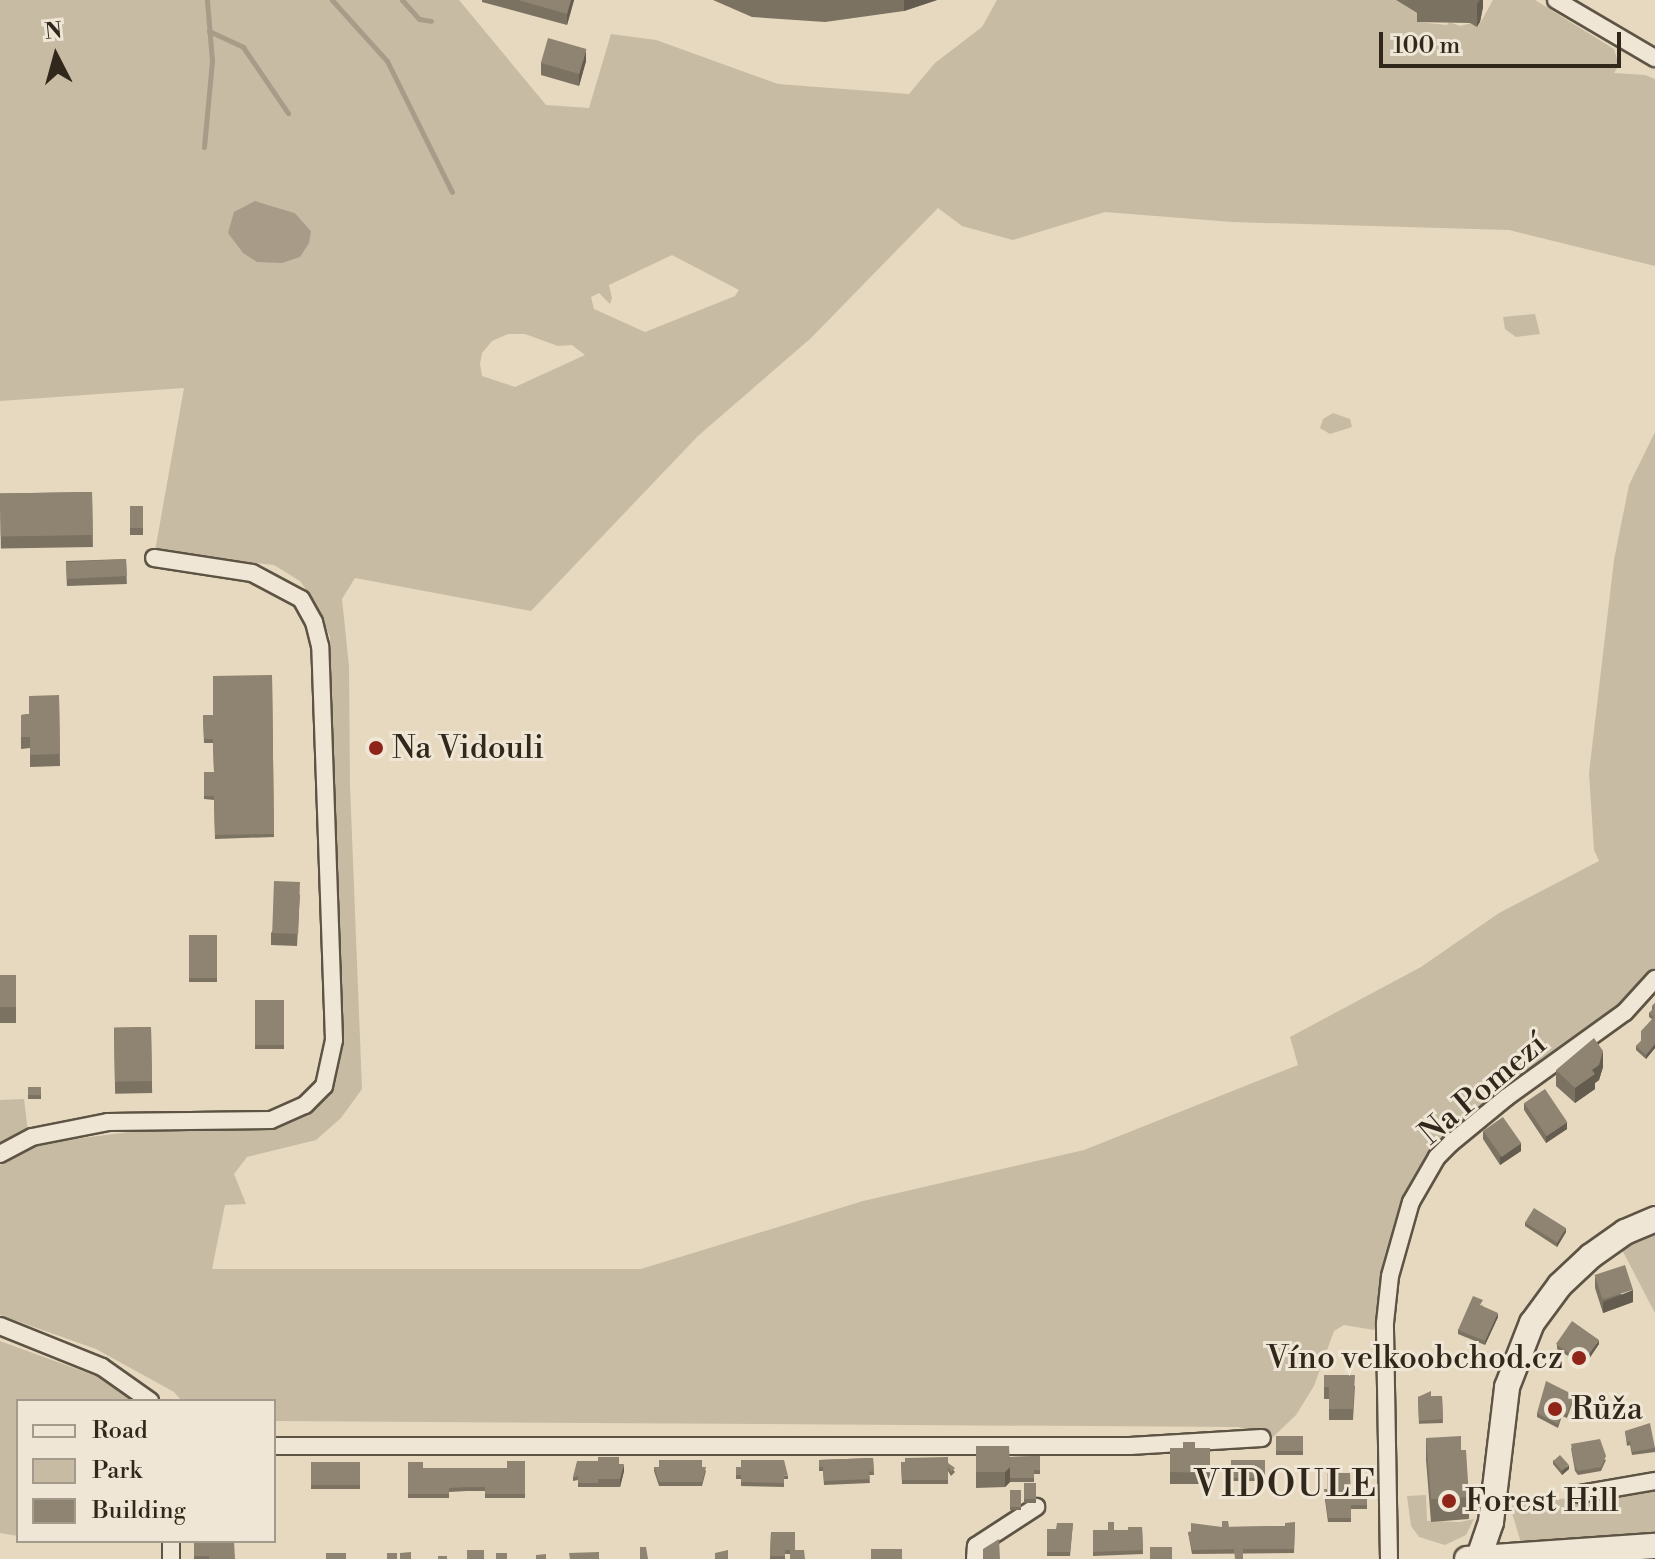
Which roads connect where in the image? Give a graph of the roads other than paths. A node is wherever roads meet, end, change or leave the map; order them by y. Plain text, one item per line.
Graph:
1 (1556, 0) edge
2 (1655, 58) edge
3 (154, 558) dead end
4 (1655, 979) edge
5 (0, 1154) edge
6 (1655, 1219) edge
7 (0, 1326) edge
8 (147, 1399) edge
9 (1262, 1438) dead end
10 (276, 1446) edge
11 (1655, 1481) edge
12 (1580, 1494) dead end
13 (1036, 1507) dead end
14 (1655, 1546) edge
15 (1474, 1558) edge
16 (975, 1559) edge
17 (1389, 1559) edge

1 - 2 street
3 - 5 street
4 - 17 street, Na Pomezí
6 - 15 street
7 - 8 street
9 - 10 street
11 - 12 street
13 - 16 street
14 - 15 street

